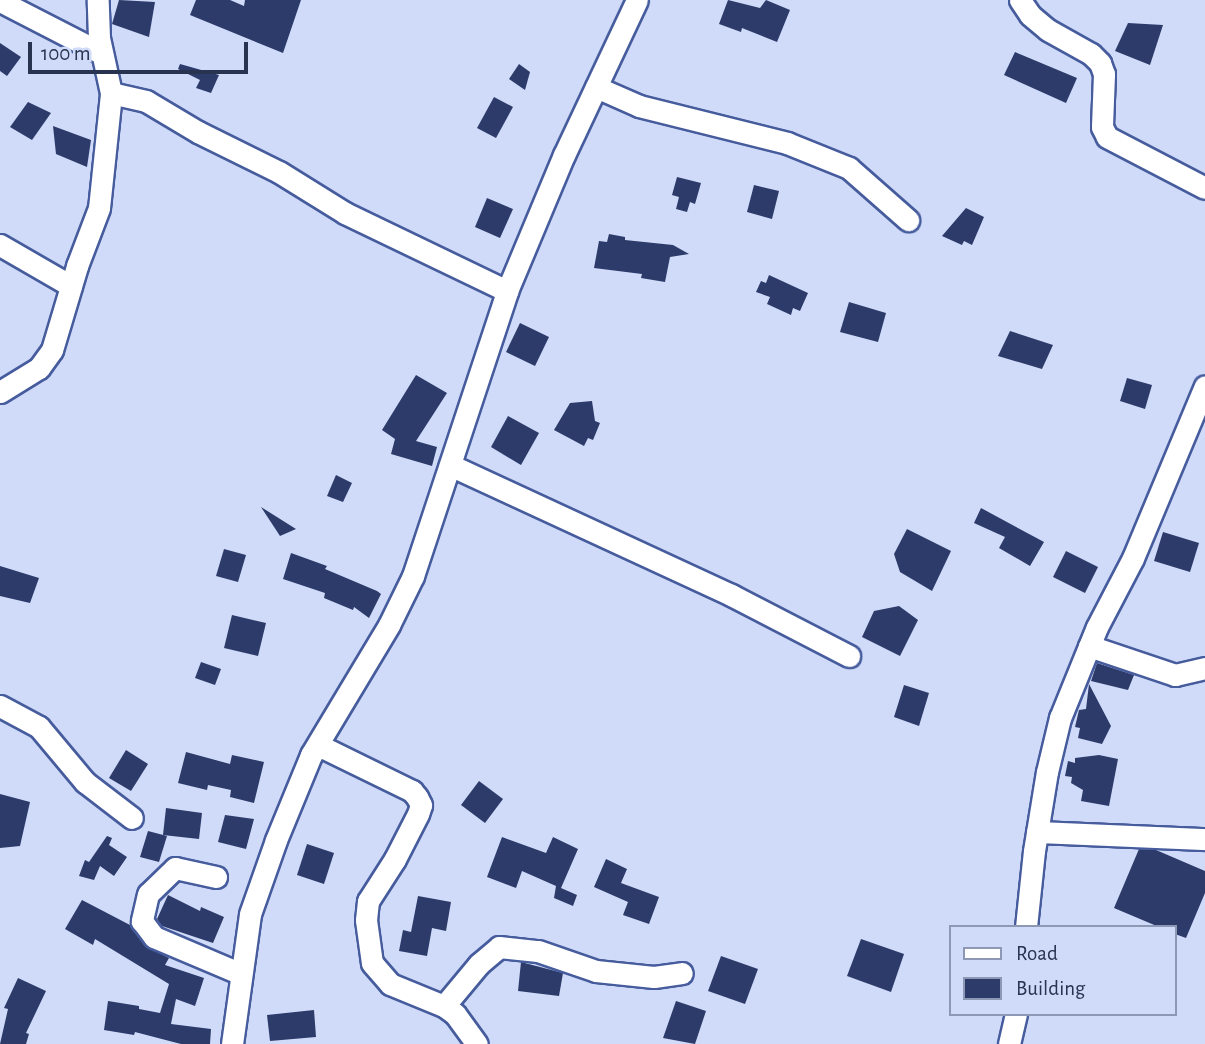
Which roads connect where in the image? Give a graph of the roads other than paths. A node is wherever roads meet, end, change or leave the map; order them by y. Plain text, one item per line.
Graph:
1 (98, 0) edge
2 (637, 0) edge
3 (1020, 0) edge
4 (0, 1) edge
5 (101, 53) junction
6 (596, 88) junction
7 (111, 93) junction
8 (1205, 188) edge
9 (908, 220) dead end
10 (0, 245) edge
11 (71, 286) junction
12 (508, 291) junction
13 (1205, 386) edge
14 (0, 392) edge
15 (450, 465) junction
16 (1089, 646) junction
17 (849, 656) dead end
18 (1205, 668) edge
19 (0, 707) edge
20 (318, 745) junction
21 (131, 818) dead end
22 (1037, 832) junction
23 (1205, 839) edge
24 (216, 877) dead end
25 (1026, 925) edge
26 (239, 973) junction
27 (682, 973) dead end
28 (444, 1006) junction
29 (1016, 1016) edge
30 (232, 1044) edge
31 (477, 1044) edge
32 (1009, 1044) edge

1 - 5 street
2 - 6 street
3 - 8 street
4 - 5 street
5 - 7 street
6 - 9 street
6 - 12 street
7 - 11 street
7 - 12 street
10 - 11 street
11 - 14 street
12 - 15 street
13 - 16 street
15 - 17 street
15 - 20 street
16 - 18 street
16 - 22 street
19 - 21 street
20 - 26 street
20 - 28 street
22 - 23 street
22 - 25 street
24 - 26 street
26 - 30 street
27 - 28 street
28 - 31 street
29 - 32 street

